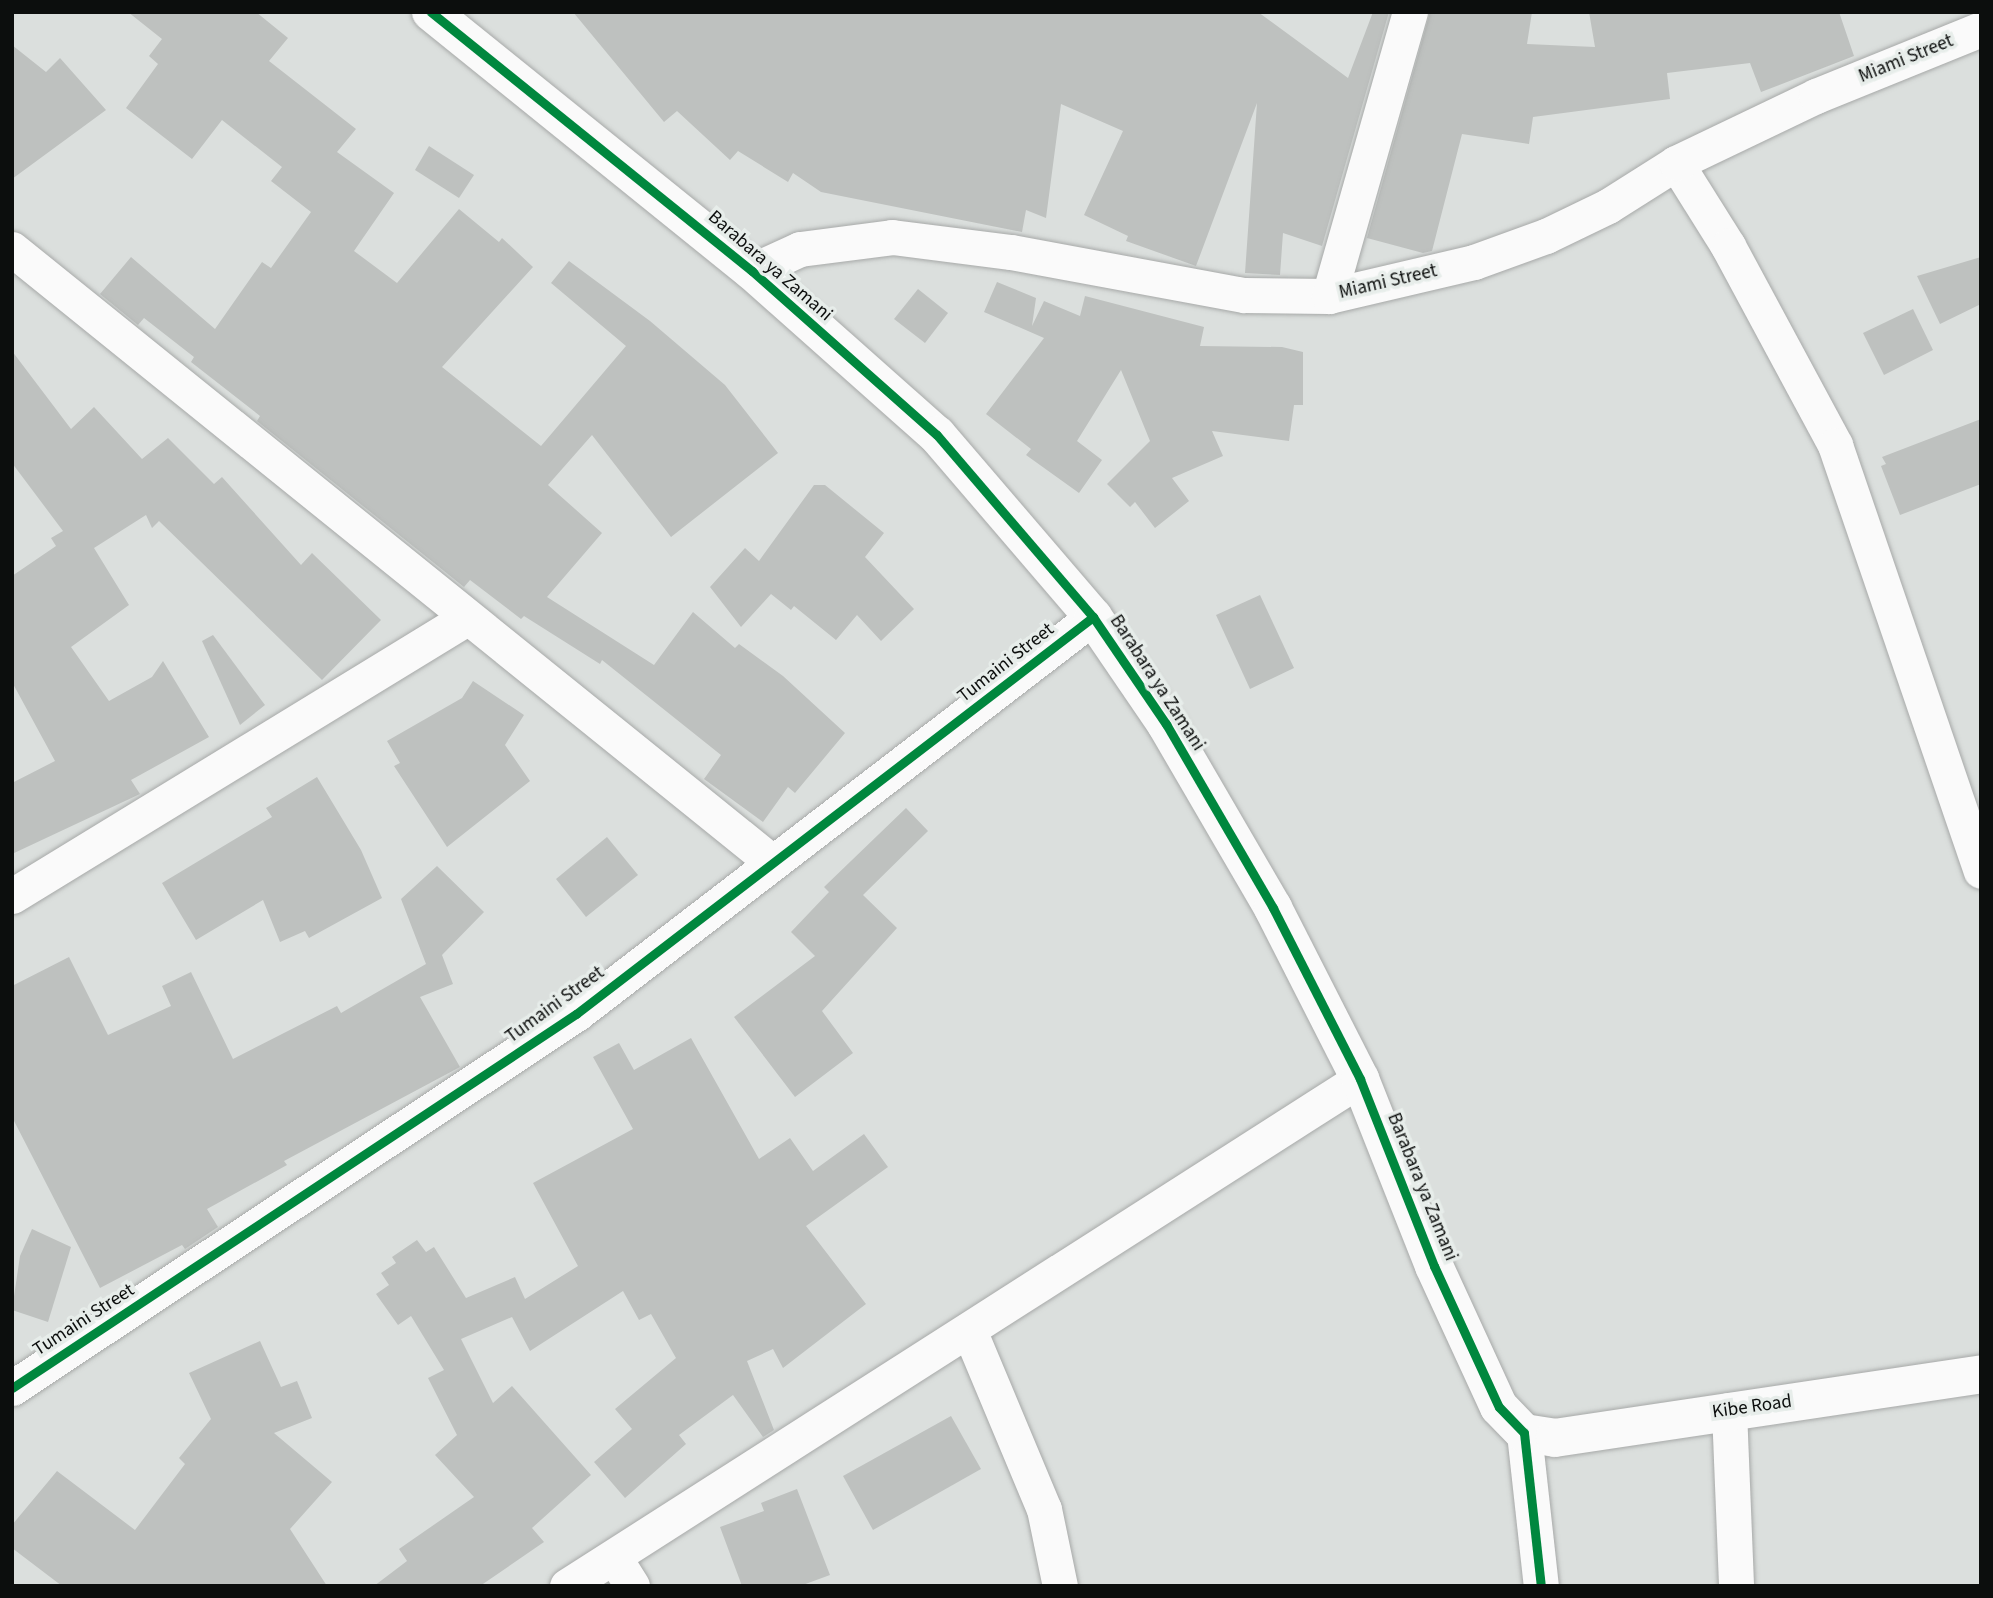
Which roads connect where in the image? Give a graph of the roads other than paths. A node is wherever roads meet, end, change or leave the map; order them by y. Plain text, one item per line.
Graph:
1 (431, 12) edge
2 (1410, 12) edge
3 (1981, 29) edge
4 (1676, 163) junction
5 (12, 249) edge
6 (752, 271) junction
7 (1329, 296) junction
8 (1094, 617) junction
9 (466, 619) junction
10 (772, 862) junction
11 (1981, 871) edge
12 (12, 896) edge
13 (1360, 1079) junction
14 (969, 1330) junction
15 (1981, 1374) edge
16 (12, 1388) edge
17 (1729, 1410) junction
18 (1524, 1433) junction
19 (623, 1572) edge
20 (567, 1586) edge
21 (1060, 1586) edge
22 (1541, 1586) edge
23 (1736, 1586) edge

1 - 6 street, Barabara ya Zamani
2 - 7 street
3 - 4 street, Miami Street
4 - 7 street, Miami Street
4 - 11 street
5 - 9 street
6 - 7 street, Miami Street
6 - 8 street, Barabara ya Zamani
8 - 10 street, Tumaini Street
8 - 13 street, Barabara ya Zamani
9 - 10 street
9 - 12 street
10 - 16 street, Tumaini Street
13 - 14 street
13 - 18 street, Barabara ya Zamani
14 - 19 street
14 - 21 street
15 - 17 street, Kibe Road
17 - 18 street, Kibe Road
17 - 23 street
18 - 22 street
19 - 20 street

